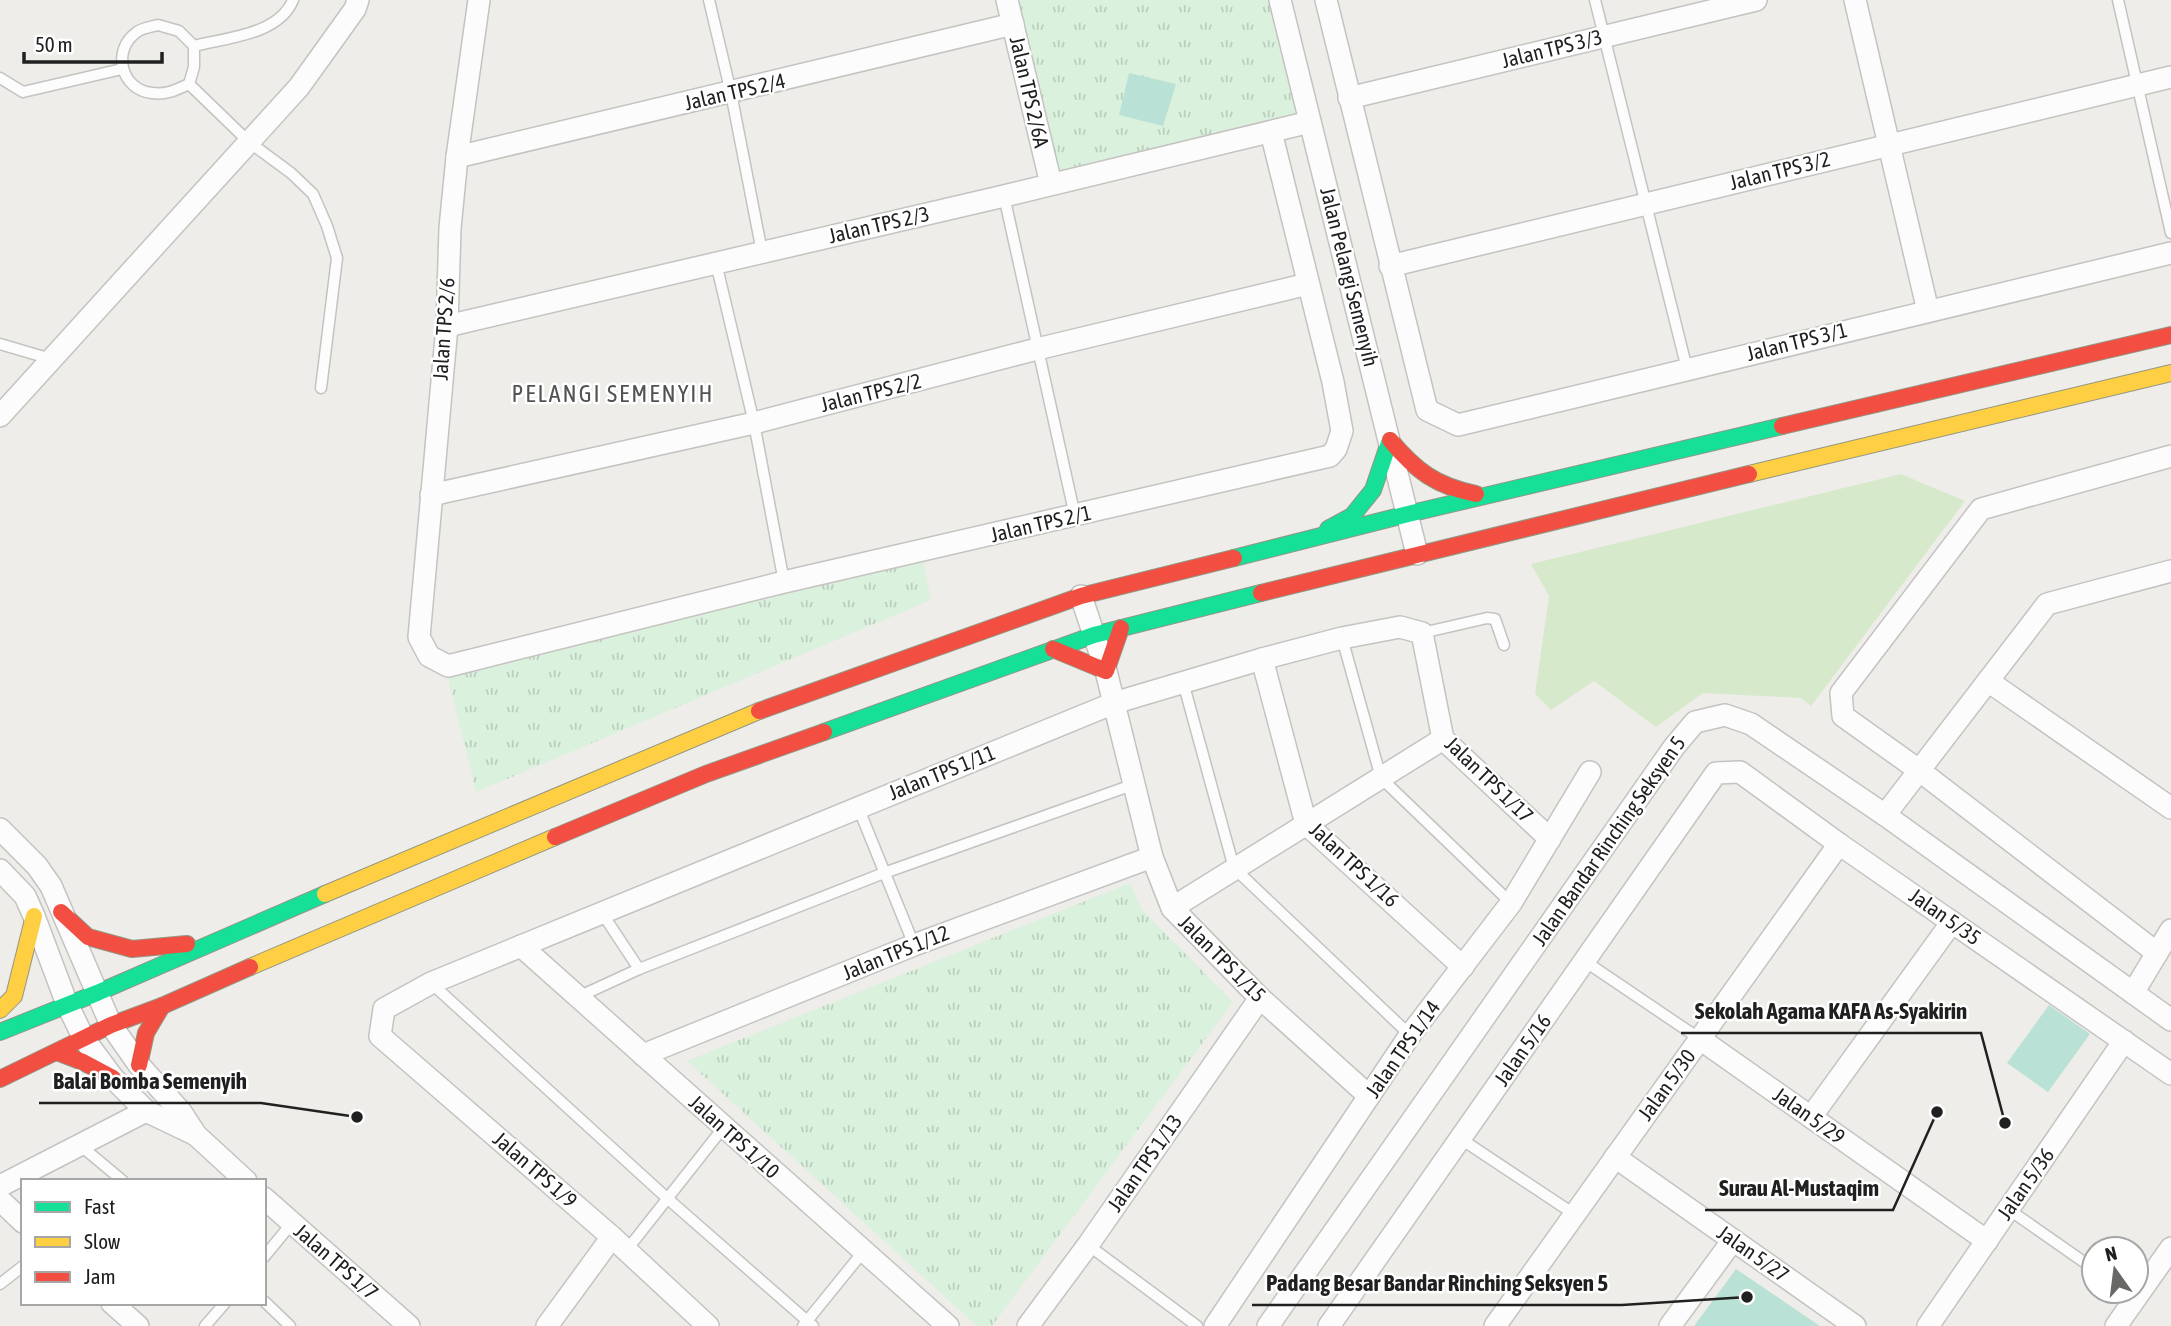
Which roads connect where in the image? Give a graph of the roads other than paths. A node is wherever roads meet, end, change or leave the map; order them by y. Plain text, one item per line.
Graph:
1 (293, 0) edge
2 (358, 0) edge
3 (479, 0) edge
4 (709, 0) edge
5 (1007, 0) edge
6 (1280, 0) edge
7 (1325, 0) edge
8 (1595, 0) edge
9 (1756, 0) edge
10 (1855, 0) edge
11 (2118, 0) edge
12 (1013, 24) junction
13 (1604, 36) junction
14 (194, 46) junction
15 (122, 69) junction
16 (2171, 77) edge
17 (0, 78) edge
18 (189, 84) junction
19 (2137, 85) junction
20 (730, 93) junction
21 (1349, 98) junction
22 (1310, 122) junction
23 (1271, 132) junction
24 (249, 142) junction
25 (1889, 145) junction
26 (457, 157) junction
27 (1051, 184) junction
28 (1004, 197) junction
29 (1646, 204) junction
30 (2171, 233) edge
31 (762, 252) junction
32 (2171, 253) edge
33 (716, 263) junction
34 (1390, 266) junction
35 (1308, 284) junction
36 (1928, 311) junction
37 (447, 326) junction
38 (2171, 335) edge
39 (0, 344) edge
40 (1037, 349) junction
41 (51, 359) junction
42 (1687, 369) junction
43 (2171, 373) edge
44 (321, 388) dead end
45 (0, 416) edge
46 (754, 423) junction
47 (1390, 440) junction
48 (2171, 456) edge
49 (431, 495) junction
50 (1486, 496) junction
51 (1408, 514) junction
52 (1075, 516) junction
53 (1304, 541) junction
54 (1417, 554) junction
55 (2171, 571) edge
56 (784, 582) junction
57 (1081, 596) junction
58 (1121, 628) junction
59 (1422, 633) junction
60 (1094, 635) junction
61 (1342, 638) junction
62 (1504, 645) dead end
63 (1053, 649) junction
64 (429, 656) joint
65 (1262, 659) junction
66 (1106, 671) junction
67 (1988, 681) junction
68 (1183, 682) junction
69 (1114, 703) junction
70 (1443, 739) junction
71 (1590, 772) dead end
72 (1920, 772) junction
73 (1716, 773) joint
74 (1381, 778) junction
75 (1135, 784) junction
76 (858, 807) junction
77 (2171, 808) edge
78 (1885, 815) junction
79 (1306, 824) junction
80 (0, 829) edge
81 (1550, 839) junction
82 (1839, 844) junction
83 (1152, 857) junction
84 (1234, 868) junction
85 (0, 870) edge
86 (884, 873) junction
87 (1511, 903) junction
88 (1171, 908) junction
89 (61, 912) junction
90 (602, 913) junction
91 (34, 916) junction
92 (1952, 922) junction
93 (2171, 930) edge
94 (211, 942) junction
95 (914, 945) junction
96 (521, 946) junction
97 (2157, 953) junction
98 (1586, 961) junction
99 (1463, 967) junction
100 (639, 969) junction
101 (431, 983) junction
102 (97, 993) junction
103 (2133, 993) junction
104 (577, 997) junction
105 (1260, 998) junction
106 (67, 1004) junction
107 (162, 1006) junction
108 (384, 1009) joint
109 (0, 1010) edge
110 (2171, 1020) edge
111 (111, 1025) junction
112 (0, 1032) edge
113 (1410, 1035) junction
114 (84, 1039) junction
115 (1700, 1039) junction
116 (2124, 1041) junction
117 (57, 1052) junction
118 (643, 1055) junction
119 (139, 1065) junction
120 (2171, 1074) edge
121 (113, 1078) junction
122 (0, 1079) edge
123 (1369, 1096) junction
124 (146, 1111) junction
125 (1811, 1117) junction
126 (723, 1128) junction
127 (196, 1135) junction
128 (1461, 1139) junction
129 (81, 1146) junction
130 (1615, 1157) junction
131 (120, 1179) edge
132 (244, 1179) edge
133 (0, 1186) edge
134 (668, 1199) junction
135 (0, 1200) edge
136 (266, 1200) edge
137 (2008, 1209) junction
138 (1574, 1214) junction
139 (21, 1220) edge
140 (292, 1223) junction
141 (1733, 1240) junction
142 (1987, 1241) junction
143 (619, 1244) junction
144 (1088, 1245) junction
145 (2171, 1248) edge
146 (863, 1252) junction
147 (266, 1255) edge
148 (2080, 1259) edge
149 (21, 1268) edge
150 (2150, 1272) edge
151 (0, 1284) edge
152 (266, 1303) edge
153 (223, 1305) edge
154 (2126, 1305) edge
155 (1277, 1323) edge
156 (808, 1324) edge
157 (205, 1326) edge
158 (290, 1326) edge
159 (409, 1326) edge
160 (547, 1326) edge
161 (708, 1326) edge
162 (947, 1326) edge
163 (1028, 1326) edge
164 (1197, 1326) edge
165 (1215, 1326) edge
166 (1329, 1326) edge
167 (1494, 1326) edge
168 (1670, 1326) edge
169 (1856, 1326) edge
170 (1928, 1326) edge
171 (2116, 1326) edge

1 - 14 lane
2 - 24 street
3 - 26 street, Jalan TPS 2/6
4 - 20 lane
5 - 12 street, Jalan TPS 2/6A
6 - 22 street, Jalan Pelangi Semenyih
7 - 21 street
8 - 13 lane
9 - 13 street, Jalan TPS 3/3
10 - 25 street
11 - 19 lane
12 - 20 street, Jalan TPS 2/4
12 - 27 street, Jalan TPS 2/6A
13 - 21 street, Jalan TPS 3/3
13 - 29 lane
14 - 15 lane
14 - 18 lane
15 - 17 lane
15 - 18 lane
16 - 19 street, Jalan TPS 3/2
18 - 24 lane
19 - 25 street, Jalan TPS 3/2
19 - 30 lane
20 - 26 street, Jalan TPS 2/4
20 - 31 lane
21 - 34 street
22 - 23 street, Jalan TPS 2/3
22 - 47 street, Jalan Pelangi Semenyih
23 - 27 street, Jalan TPS 2/3
23 - 35 street, Jalan TPS 2/1
24 - 41 street
24 - 44 lane
25 - 29 street, Jalan TPS 3/2
25 - 36 street
26 - 37 street, Jalan TPS 2/6
27 - 28 street, Jalan TPS 2/3
28 - 31 street, Jalan TPS 2/3
28 - 40 lane
29 - 34 street, Jalan TPS 3/2
29 - 42 lane
31 - 33 street, Jalan TPS 2/3
32 - 36 street, Jalan TPS 3/1
33 - 37 street, Jalan TPS 2/3
33 - 46 lane
34 - 42 street, Jalan TPS 3/1
35 - 40 street, Jalan TPS 2/2
35 - 52 street, Jalan TPS 2/1
36 - 42 street, Jalan TPS 3/1
37 - 49 street, Jalan TPS 2/6
38 - 50 street
39 - 41 lane
40 - 46 street, Jalan TPS 2/2
40 - 52 lane
41 - 45 street
43 - 54 street
46 - 49 street, Jalan TPS 2/2
46 - 56 lane
47 - 50 street
47 - 51 street, Jalan Pelangi Semenyih
47 - 53 street
48 - 72 street
49 - 64 street, Jalan TPS 2/6
50 - 51 street
51 - 53 street
51 - 54 street, Jalan Pelangi Semenyih
52 - 56 street, Jalan TPS 2/1
53 - 57 street
54 - 58 street
55 - 67 street
56 - 64 street, Jalan TPS 2/1
57 - 60 street, Jalan TPS 1/15
57 - 94 street
58 - 60 street
58 - 66 street
59 - 61 street, Jalan TPS 1/11
59 - 62 lane, Jalan TPS 1/11
59 - 70 street, Jalan TPS 1/17
60 - 63 street
60 - 66 street, Jalan TPS 1/15
61 - 65 street, Jalan TPS 1/11
61 - 74 lane
63 - 66 street
63 - 107 street
65 - 68 street, Jalan TPS 1/11
65 - 79 street, Jalan TPS 1/16
66 - 69 street, Jalan TPS 1/15
67 - 72 street
67 - 77 street
68 - 69 street, Jalan TPS 1/11
68 - 84 lane
69 - 75 street, Jalan TPS 1/15
69 - 76 street, Jalan TPS 1/11
70 - 74 street
70 - 81 street, Jalan TPS 1/17
71 - 81 street, Jalan TPS 1/14
72 - 78 street
72 - 97 street
73 - 82 street, Jalan 5/35
73 - 98 street, Jalan 5/16
74 - 79 street
74 - 87 lane
75 - 83 street, Jalan TPS 1/15
75 - 86 lane
76 - 86 lane
76 - 90 street, Jalan TPS 1/11
78 - 103 street, Jalan Bandar Rinching Seksyen 5
78 - 155 street, Jalan Bandar Rinching Seksyen 5
79 - 84 street
79 - 99 street, Jalan TPS 1/16
80 - 89 street
81 - 87 street, Jalan TPS 1/14
82 - 92 street, Jalan 5/35
82 - 115 street, Jalan 5/30
83 - 88 street, Jalan TPS 1/15
83 - 95 street, Jalan TPS 1/12
84 - 88 street
84 - 113 lane
85 - 91 street
86 - 95 lane
86 - 100 lane
87 - 99 street, Jalan TPS 1/14
88 - 105 street, Jalan TPS 1/15
89 - 94 street
89 - 102 street
90 - 96 street, Jalan TPS 1/11
90 - 100 lane
91 - 106 street
91 - 109 street
92 - 116 street, Jalan 5/35
92 - 125 street
93 - 97 street
94 - 102 street
95 - 118 street, Jalan TPS 1/12
96 - 101 street, Jalan TPS 1/11
96 - 104 street, Jalan TPS 1/10
97 - 103 street
98 - 115 lane
98 - 128 street, Jalan 5/16
99 - 113 street, Jalan TPS 1/14
100 - 104 lane
101 - 108 street, Jalan TPS 1/11
101 - 134 lane
102 - 106 street
102 - 111 street
103 - 110 street, Jalan Bandar Rinching Seksyen 5
104 - 118 street, Jalan TPS 1/10
105 - 123 street, Jalan TPS 1/15
105 - 144 street, Jalan TPS 1/13
106 - 112 street
106 - 114 street
107 - 111 street
107 - 119 street
108 - 143 street, Jalan TPS 1/9
111 - 114 street
111 - 119 street
113 - 123 street, Jalan TPS 1/14
114 - 117 street
114 - 121 street
115 - 125 street, Jalan 5/29
115 - 130 street, Jalan 5/30
116 - 120 street, Jalan 5/35
116 - 137 street, Jalan 5/36
117 - 121 street
117 - 122 street
118 - 126 street, Jalan TPS 1/10
119 - 127 street
121 - 124 street
123 - 165 street, Jalan TPS 1/14
124 - 127 street
124 - 129 street
125 - 142 street, Jalan 5/29
126 - 134 lane
126 - 146 street, Jalan TPS 1/10
127 - 132 street
128 - 138 lane
128 - 166 street, Jalan 5/16
129 - 131 lane
129 - 133 street
130 - 138 street, Jalan 5/30
130 - 141 street, Jalan 5/27
134 - 143 lane
134 - 156 lane
135 - 139 street
136 - 140 street, Jalan TPS 1/7
137 - 142 street, Jalan 5/36
137 - 148 lane
138 - 167 street, Jalan 5/30
140 - 147 lane
140 - 159 street, Jalan TPS 1/7
141 - 168 street
141 - 169 street, Jalan 5/27
142 - 170 street, Jalan 5/36
143 - 160 street
143 - 161 street, Jalan TPS 1/9
144 - 163 street, Jalan TPS 1/13
144 - 164 lane
145 - 150 street
146 - 156 lane
146 - 162 street, Jalan TPS 1/10
149 - 151 lane
152 - 158 lane
153 - 157 lane
154 - 171 street

